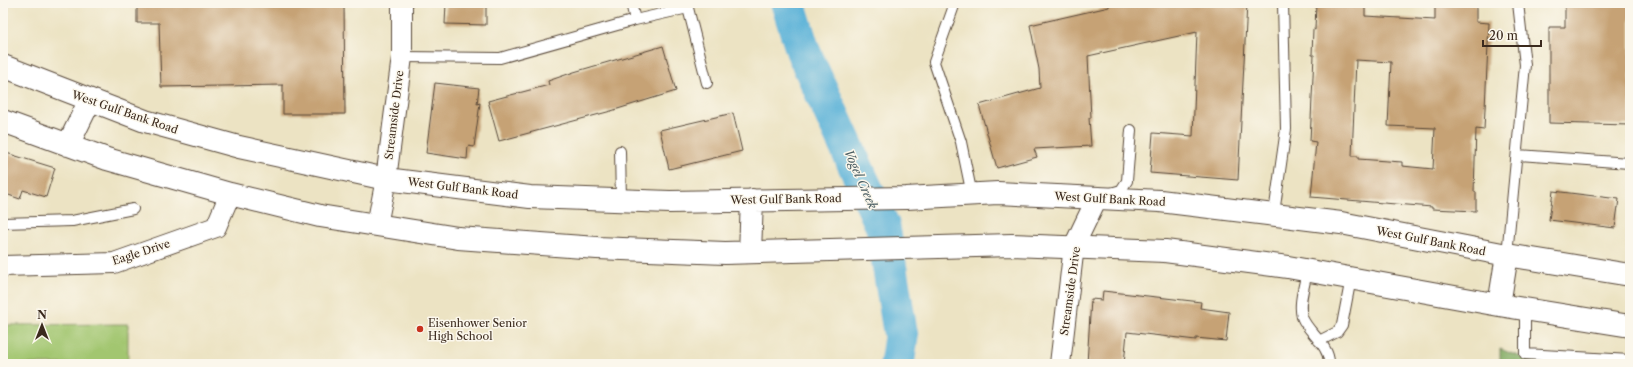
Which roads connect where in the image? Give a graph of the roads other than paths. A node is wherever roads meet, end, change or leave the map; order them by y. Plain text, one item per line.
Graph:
1 (402, 3) edge
2 (631, 3) edge
3 (956, 3) edge
4 (1283, 3) edge
5 (1518, 3) edge
6 (635, 20) junction
7 (402, 58) junction
8 (3, 66) edge
9 (707, 83) dead end
10 (90, 100) junction
11 (3, 121) edge
12 (1131, 130) dead end
13 (68, 145) junction
14 (620, 151) dead end
15 (1518, 155) junction
16 (1629, 163) edge
17 (386, 179) junction
18 (230, 194) junction
19 (972, 195) junction
20 (1097, 198) junction
21 (621, 200) junction
22 (752, 200) junction
23 (134, 209) dead end
24 (1274, 214) junction
25 (3, 223) edge
26 (377, 225) junction
27 (1074, 246) junction
28 (750, 252) junction
29 (1507, 255) junction
30 (3, 266) edge
31 (1307, 271) junction
32 (1630, 275) edge
33 (1351, 278) junction
34 (1499, 305) junction
35 (1525, 309) junction
36 (1630, 326) edge
37 (1319, 341) junction
38 (1525, 359) edge
39 (1630, 360) edge
40 (1060, 364) edge
41 (1329, 364) edge

1 - 7 street, Streamside Drive
2 - 6 lane
3 - 19 lane
4 - 24 lane
5 - 15 lane
6 - 7 lane
6 - 9 lane
7 - 17 street, Streamside Drive
8 - 10 main road, West Gulf Bank Road
10 - 13 main road
10 - 17 main road, West Gulf Bank Road
11 - 13 main road
12 - 20 lane
13 - 18 main road
14 - 21 lane
15 - 16 lane
15 - 29 lane
17 - 21 main road, West Gulf Bank Road
17 - 26 street, Streamside Drive
18 - 26 main road
18 - 30 street, Eagle Drive
19 - 20 main road, West Gulf Bank Road
19 - 22 main road, West Gulf Bank Road
20 - 24 main road, West Gulf Bank Road
20 - 27 street, Streamside Drive
21 - 22 main road, West Gulf Bank Road
22 - 28 main road
23 - 25 lane
24 - 29 main road, West Gulf Bank Road
26 - 28 main road
27 - 28 main road
27 - 31 main road
27 - 40 street, Streamside Drive
29 - 32 main road, West Gulf Bank Road
29 - 34 main road
31 - 33 main road
31 - 37 lane
33 - 34 main road
33 - 37 lane
34 - 35 main road
35 - 36 main road
35 - 38 lane
37 - 41 lane
38 - 39 lane

